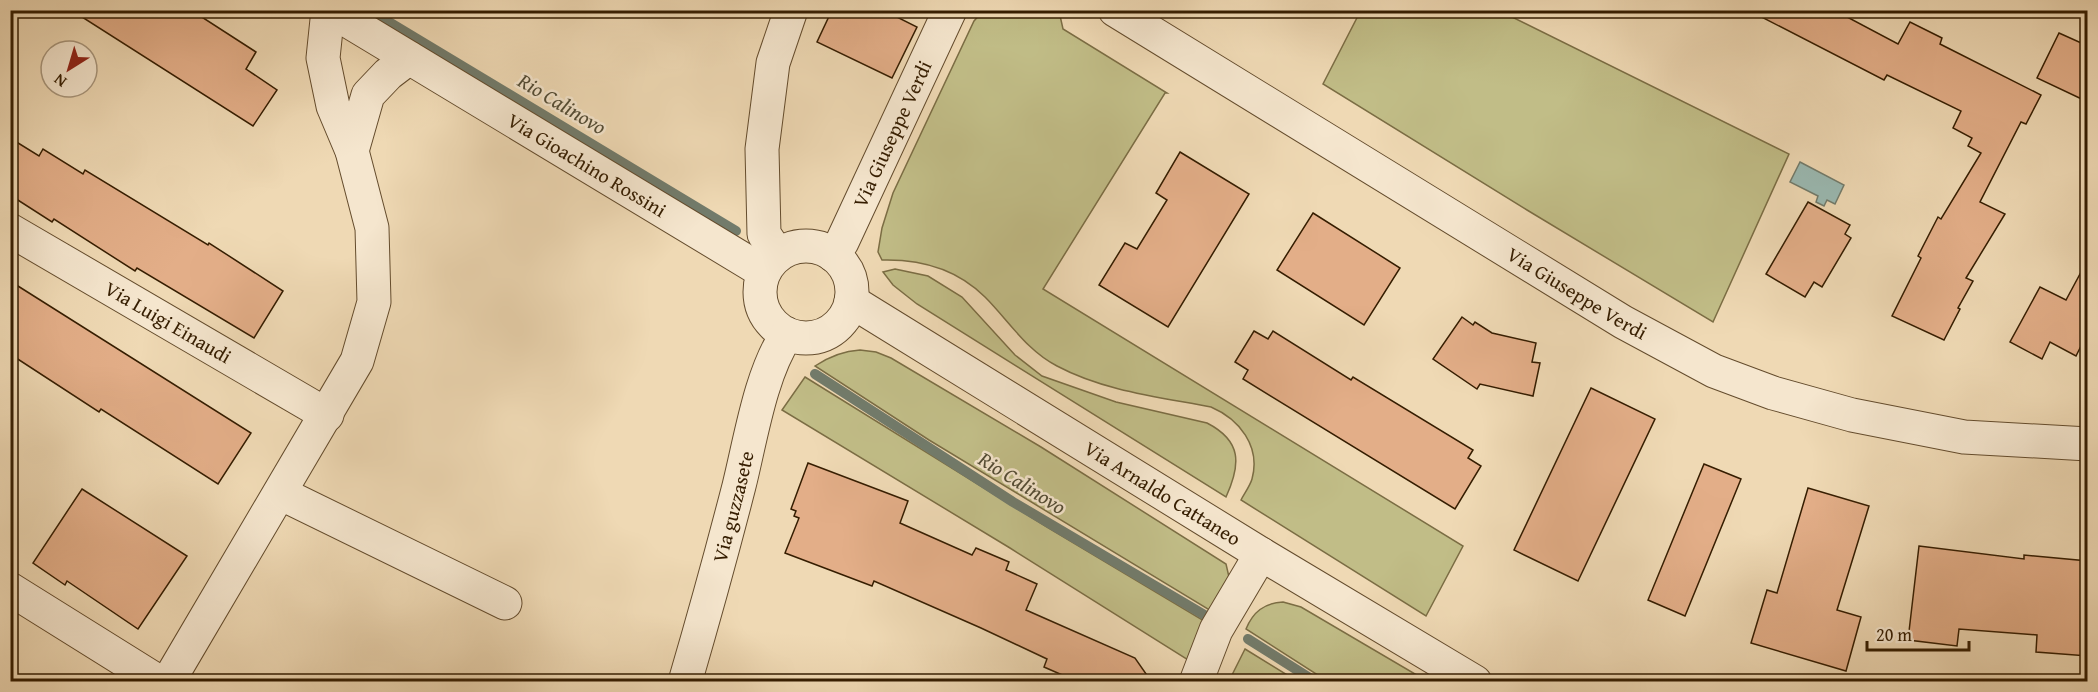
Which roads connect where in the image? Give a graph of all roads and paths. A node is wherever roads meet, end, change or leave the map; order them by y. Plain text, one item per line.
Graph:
1 (329, 10) edge
2 (791, 10) edge
3 (950, 10) edge
4 (1115, 10) edge
5 (409, 58) junction
6 (352, 151) junction
7 (10, 230) edge
8 (833, 255) junction
9 (771, 264) junction
10 (851, 301) junction
11 (787, 334) junction
12 (327, 415) junction
13 (2088, 444) edge
14 (280, 493) junction
15 (1261, 554) junction
16 (10, 589) edge
17 (505, 603) dead end
18 (159, 681) edge
19 (168, 681) edge
20 (685, 681) edge
21 (1196, 681) edge
22 (1475, 681) edge

1 - 5 street, Via Gioachino Rossini
1 - 6 street
2 - 9 street
3 - 8 street, Via Giuseppe Verdi
4 - 13 street, Via Giuseppe Verdi
5 - 6 street
5 - 9 street, Via Gioachino Rossini
6 - 12 street
7 - 12 street, Via Luigi Einaudi
8 - 9 street
8 - 10 street
9 - 11 street
10 - 11 street
10 - 15 street, Via Arnaldo Cattaneo
11 - 20 street, Via guzzasete
12 - 14 street
14 - 17 street
14 - 19 street
15 - 21 street
15 - 22 street, Via Arnaldo Cattaneo
16 - 18 street

